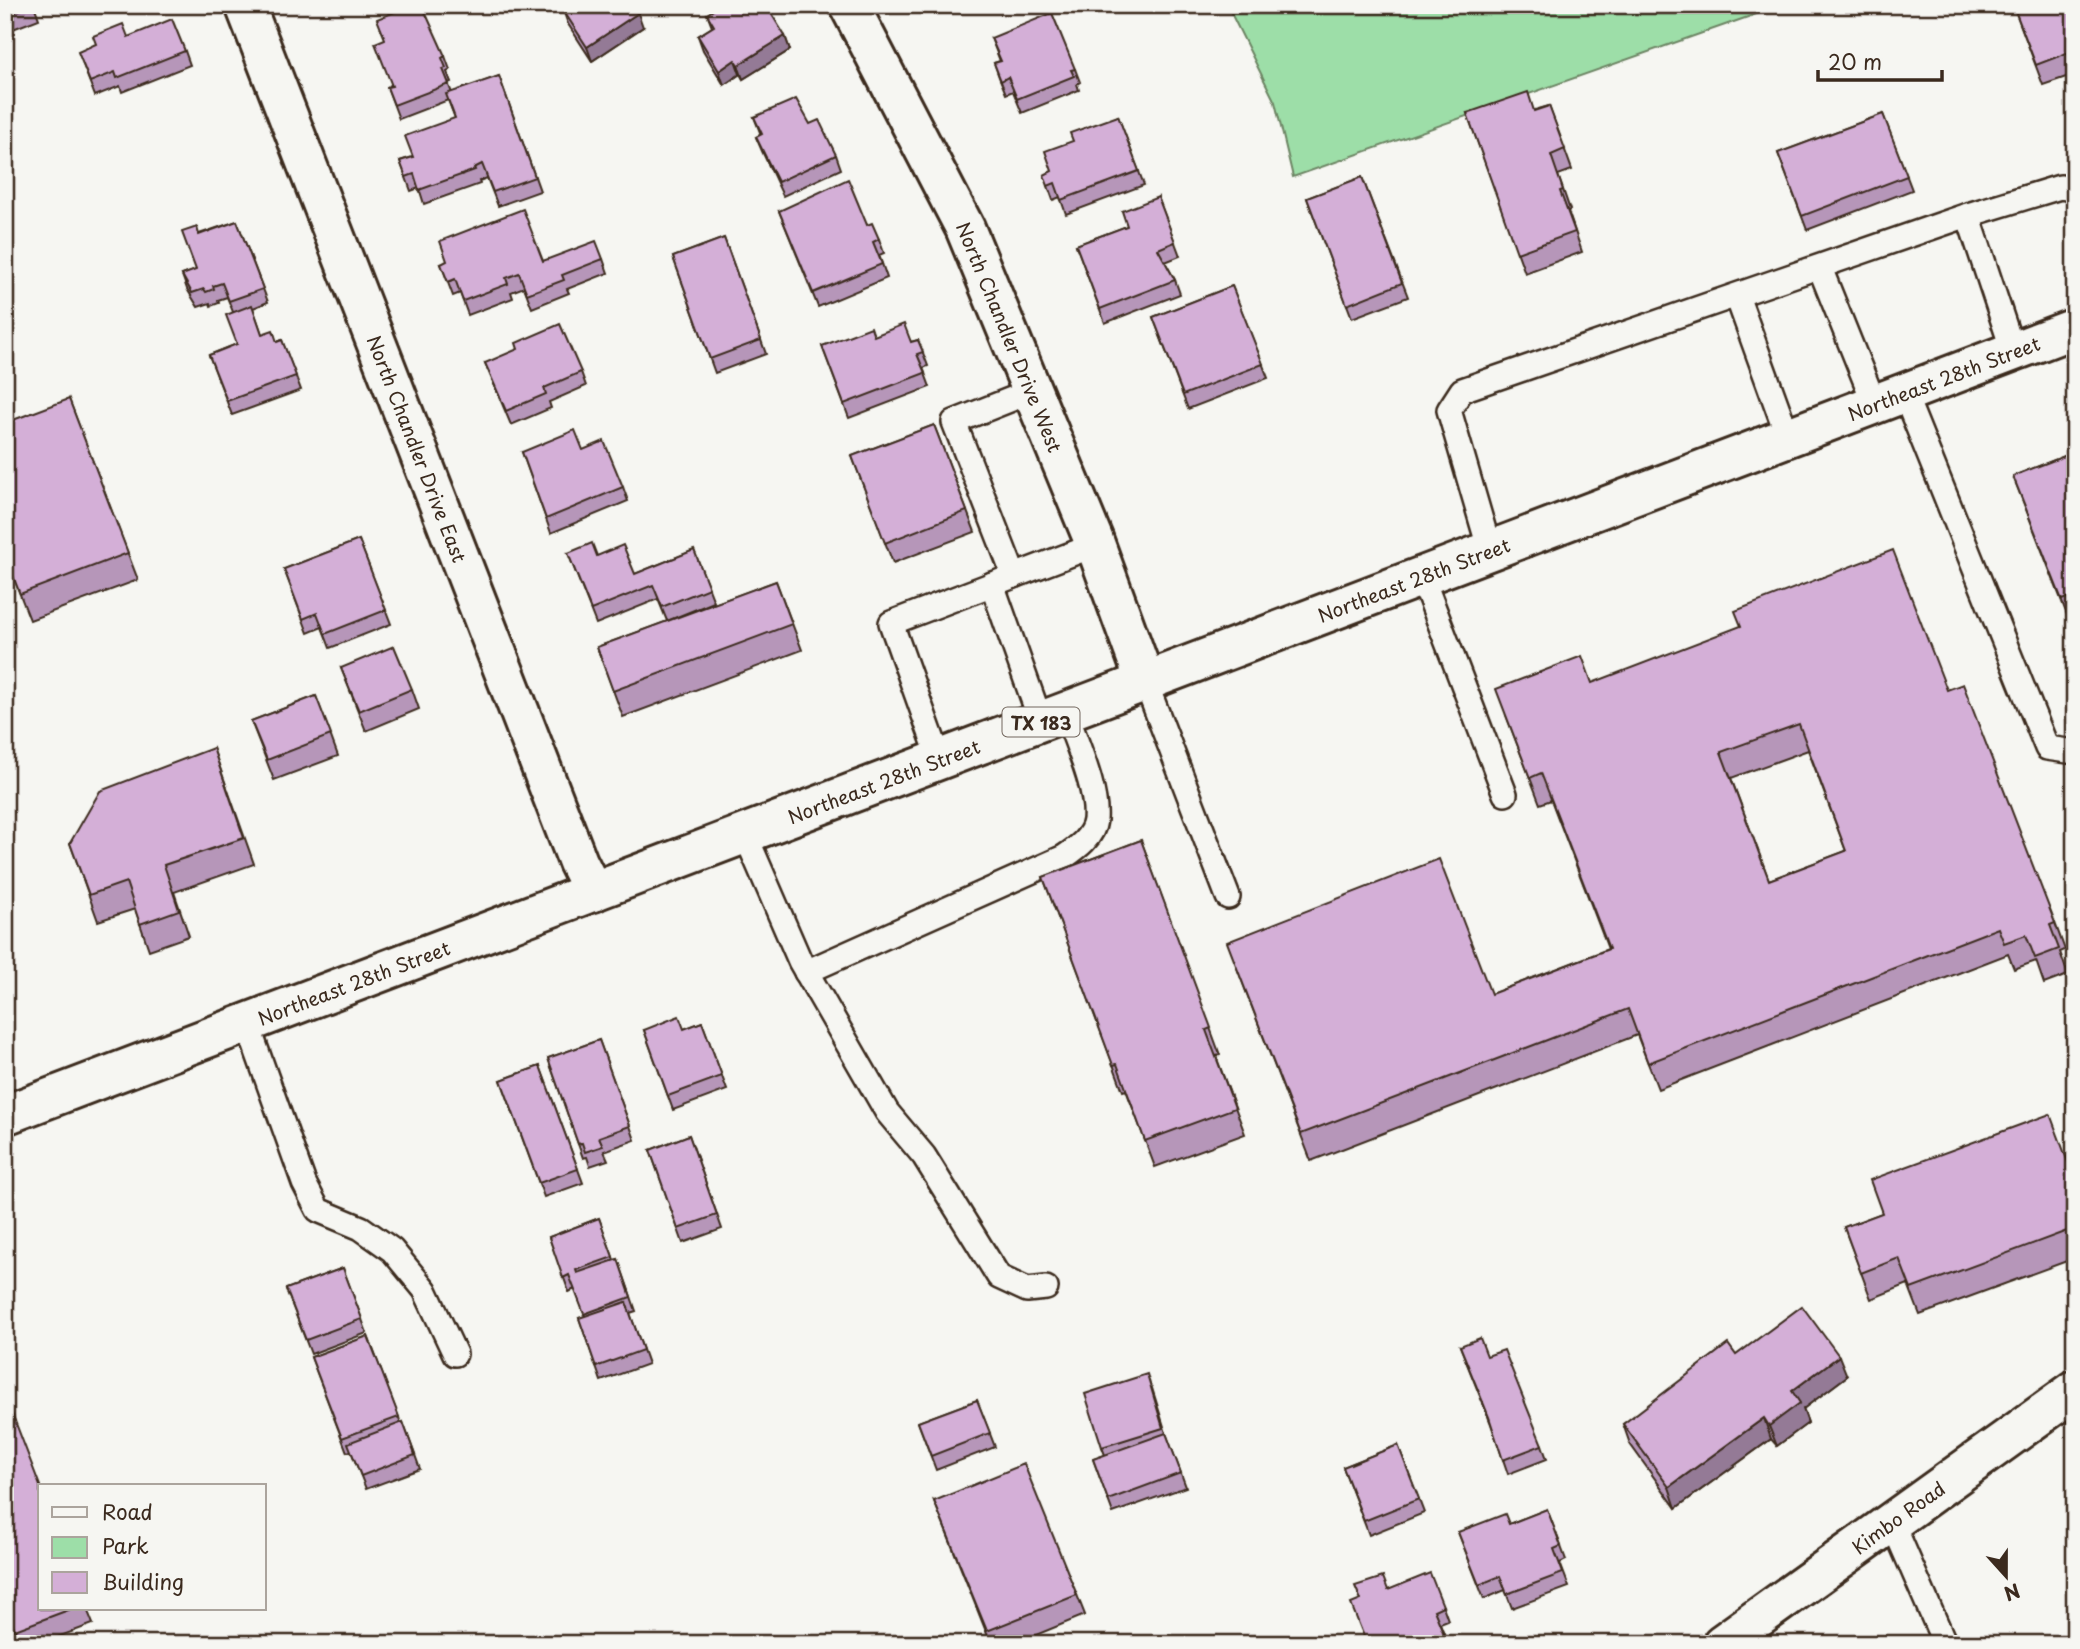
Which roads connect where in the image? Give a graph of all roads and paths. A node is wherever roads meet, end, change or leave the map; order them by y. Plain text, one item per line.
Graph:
1 (245, 5) edge
2 (849, 5) edge
3 (2075, 189) edge
4 (1968, 215) junction
5 (1820, 268) junction
6 (1737, 296) junction
7 (2075, 328) edge
8 (2013, 351) junction
9 (1032, 391) junction
10 (1889, 399) junction
11 (1788, 437) junction
12 (1095, 545) junction
13 (1490, 551) junction
14 (1014, 576) junction
15 (1422, 577) junction
16 (992, 584) junction
17 (1145, 681) junction
18 (1053, 717) junction
19 (2075, 752) edge
20 (940, 760) junction
21 (1505, 794) dead end
22 (745, 834) junction
23 (593, 892) junction
24 (1228, 897) dead end
25 (806, 972) junction
26 (247, 1023) junction
27 (5, 1115) edge
28 (1046, 1287) dead end
29 (455, 1354) dead end
30 (2075, 1390) edge
31 (1892, 1522) junction
32 (1722, 1644) edge
33 (1945, 1644) edge

1 - 23 main road, North Chandler Drive East
2 - 9 main road, North Chandler Drive West
3 - 4 lane
4 - 5 lane
4 - 8 lane
5 - 6 lane
5 - 10 lane
6 - 11 lane
6 - 13 lane
7 - 8 main road, Northeast 28th Street / TX 183
8 - 10 main road, Northeast 28th Street / TX 183
9 - 12 main road, North Chandler Drive West
9 - 14 lane
10 - 11 main road, Northeast 28th Street / TX 183
10 - 19 lane
11 - 13 main road, Northeast 28th Street / TX 183
12 - 14 lane
12 - 17 main road, North Chandler Drive West
13 - 15 main road, Northeast 28th Street / TX 183
14 - 16 lane
15 - 17 main road, Northeast 28th Street / TX 183
15 - 21 lane
16 - 18 lane
16 - 20 lane
17 - 18 main road, Northeast 28th Street / TX 183
17 - 24 lane
18 - 20 main road, Northeast 28th Street / TX 183
18 - 25 lane
20 - 22 main road, Northeast 28th Street / TX 183
22 - 23 main road, Northeast 28th Street / TX 183
22 - 25 lane
23 - 26 main road, Northeast 28th Street / TX 183
25 - 28 lane
26 - 27 main road, Northeast 28th Street / TX 183
26 - 29 lane
30 - 31 main road, Kimbo Road
31 - 32 main road, Kimbo Road
31 - 33 lane

